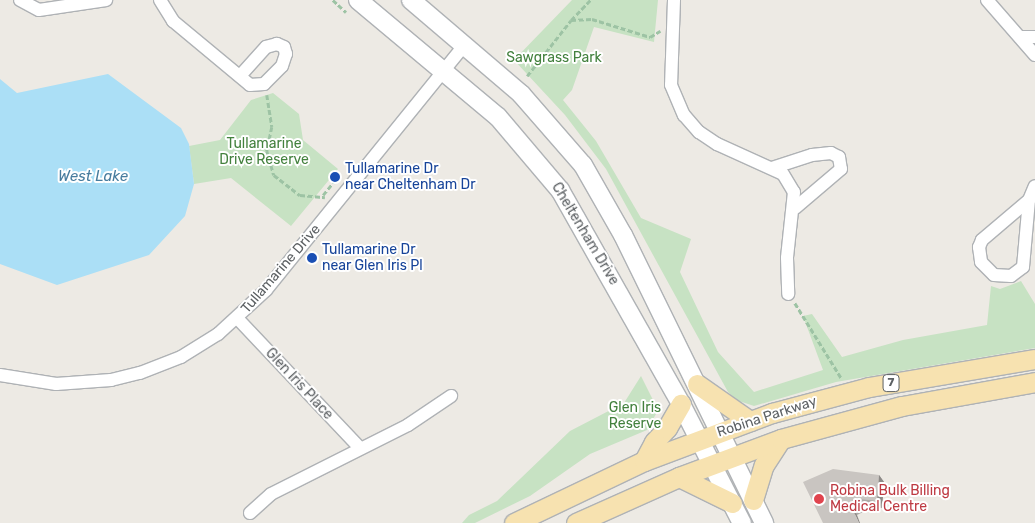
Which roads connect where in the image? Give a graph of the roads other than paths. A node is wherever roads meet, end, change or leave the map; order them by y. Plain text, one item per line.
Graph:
1 (20, 0) edge
2 (106, 0) edge
3 (160, 0) edge
4 (358, 0) edge
5 (411, 0) edge
6 (674, 0) edge
7 (987, 0) edge
8 (1020, 37) junction
9 (1035, 37) edge
10 (465, 44) junction
11 (1035, 55) edge
12 (445, 70) junction
13 (240, 76) junction
14 (772, 168) junction
15 (1035, 186) edge
16 (1029, 200) junction
17 (795, 208) junction
18 (788, 294) road end
19 (238, 319) junction
20 (1035, 359) edge
21 (0, 376) edge
22 (1035, 382) edge
23 (697, 384) junction
24 (451, 396) dead end
25 (681, 404) junction
26 (750, 421) junction
27 (720, 432) junction
28 (700, 439) junction
29 (781, 439) junction
30 (360, 448) junction
31 (732, 456) junction
32 (644, 461) junction
33 (712, 463) junction
34 (679, 476) junction
35 (753, 500) junction
36 (732, 503) junction
37 (250, 513) dead end
38 (514, 523) edge
39 (576, 523) edge
40 (742, 523) edge
41 (764, 523) edge

1 - 2 street
3 - 13 street
4 - 12 main road, Cheltenham Drive
5 - 10 main road
6 - 14 street
7 - 8 street
8 - 9 street
8 - 11 street
10 - 12 street, Tullamarine Drive
10 - 23 main road
12 - 19 street, Tullamarine Drive
12 - 25 main road, Cheltenham Drive
13 - 13 street
14 - 17 street
14 - 17 street
15 - 16 street
16 - 16 street
17 - 18 street
19 - 21 street, Tullamarine Drive
19 - 30 street, Glen Iris Place
20 - 26 main road, Robina Parkway / 7
22 - 29 main road, Robina Parkway / 7
23 - 26 main road
23 - 27 main road
24 - 30 street
25 - 28 main road, Cheltenham Drive
25 - 32 main road
26 - 27 main road, Robina Parkway / 7
27 - 28 main road, Robina Parkway / 7
27 - 31 main road
28 - 32 main road, Robina Parkway / 7
28 - 33 main road, Cheltenham Drive
29 - 31 main road, Robina Parkway / 7
29 - 35 main road
30 - 37 street
31 - 33 main road, Robina Parkway / 7
31 - 35 main road
32 - 38 main road, Robina Parkway / 7
33 - 34 main road, Robina Parkway / 7
33 - 36 main road, Cheltenham Drive
34 - 36 main road
34 - 39 main road, Robina Parkway / 7
35 - 41 main road
36 - 40 main road, Cheltenham Drive

